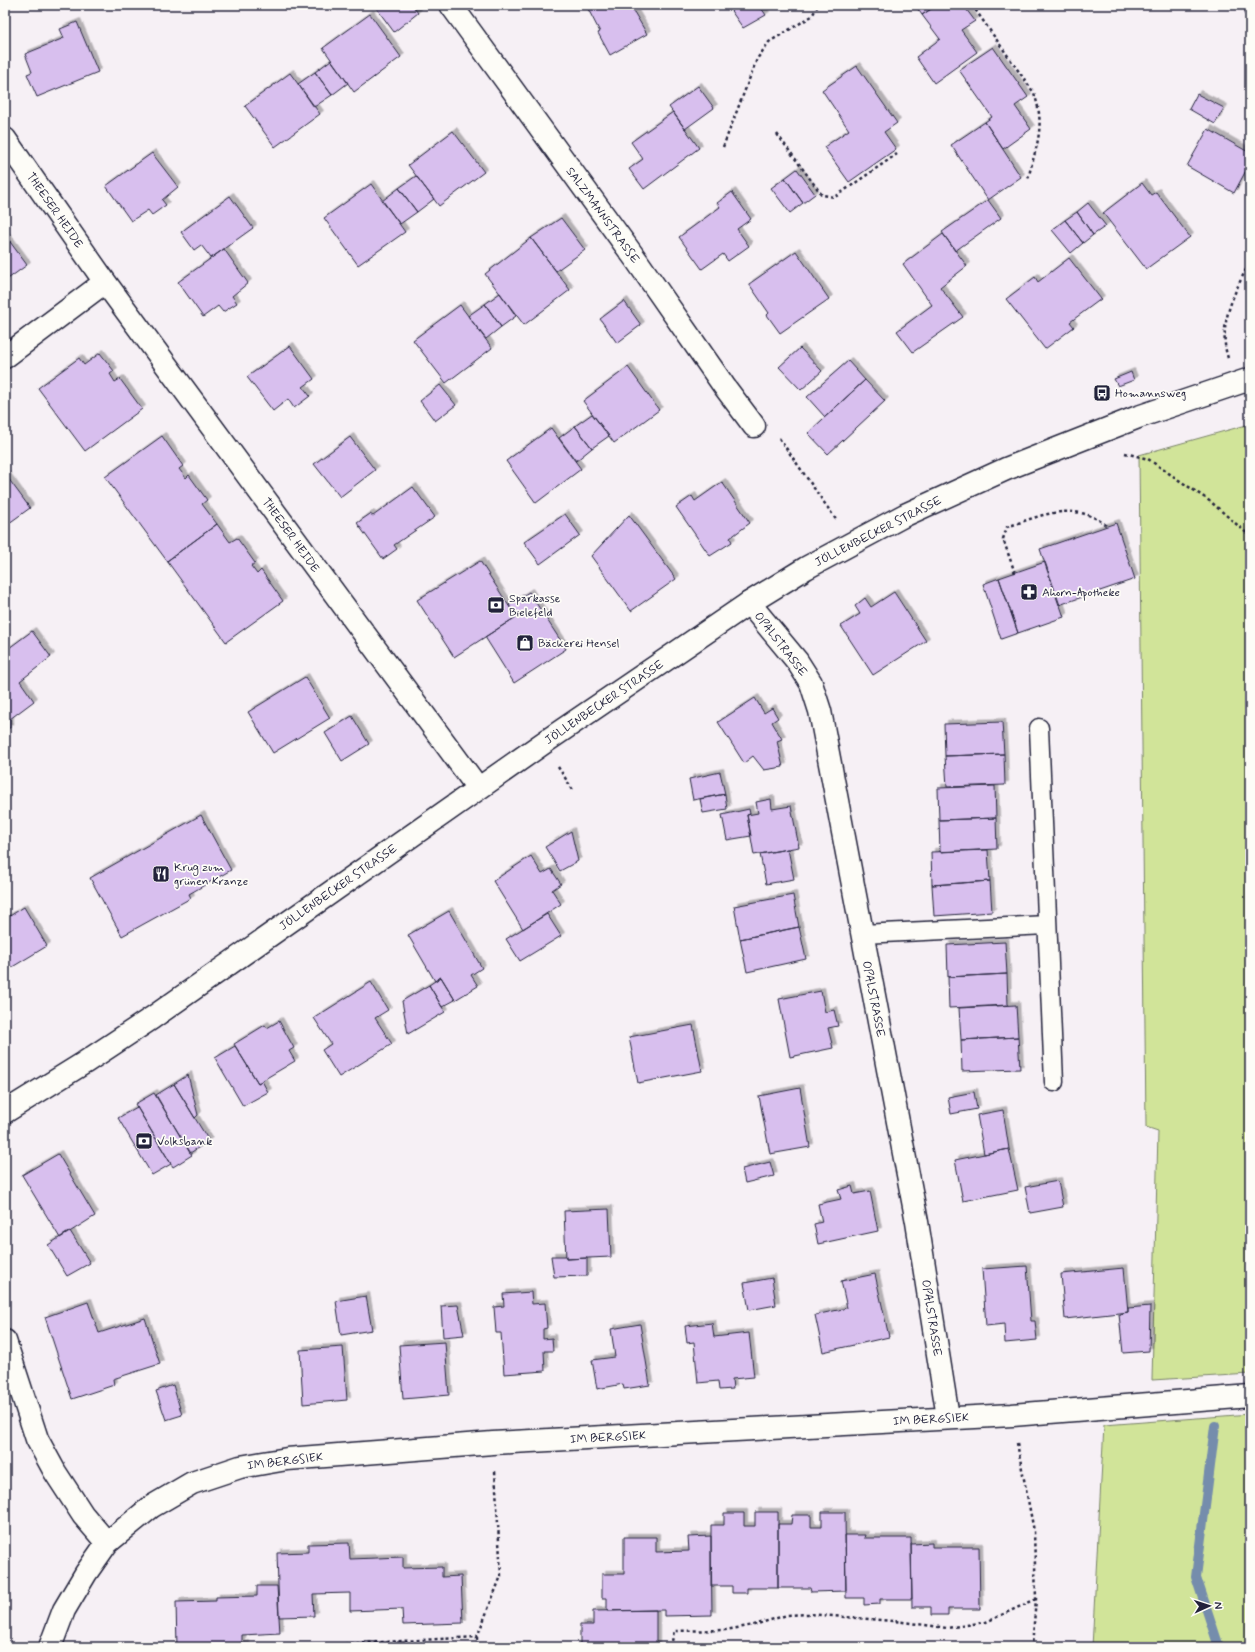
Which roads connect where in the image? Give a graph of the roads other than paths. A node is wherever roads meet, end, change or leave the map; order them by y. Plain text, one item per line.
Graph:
1 (451, 5) edge
2 (5, 139) edge
3 (105, 282) junction
4 (5, 357) edge
5 (1250, 379) edge
6 (754, 426) road end
7 (749, 603) junction
8 (1039, 728) dead end
9 (478, 788) junction
10 (1047, 925) junction
11 (862, 934) junction
12 (1054, 1082) dead end
13 (5, 1112) edge
14 (5, 1342) edge
15 (1250, 1396) edge
16 (948, 1417) junction
17 (108, 1543) junction
18 (50, 1647) edge

1 - 6 street, SALZMANNSTRASSE
2 - 3 street, THEESER HEIDE
3 - 4 street
3 - 9 street, THEESER HEIDE
5 - 7 street, JÖLLENBECKER STRASSE
7 - 9 street, JÖLLENBECKER STRASSE
7 - 11 street, OPALSTRASSE
8 - 10 lane
9 - 13 street, JÖLLENBECKER STRASSE
10 - 11 lane
10 - 12 lane
11 - 16 street, OPALSTRASSE
14 - 17 street
15 - 16 street, IM BERGSIEK
16 - 17 street, IM BERGSIEK
17 - 18 street, IM BERGSIEK

